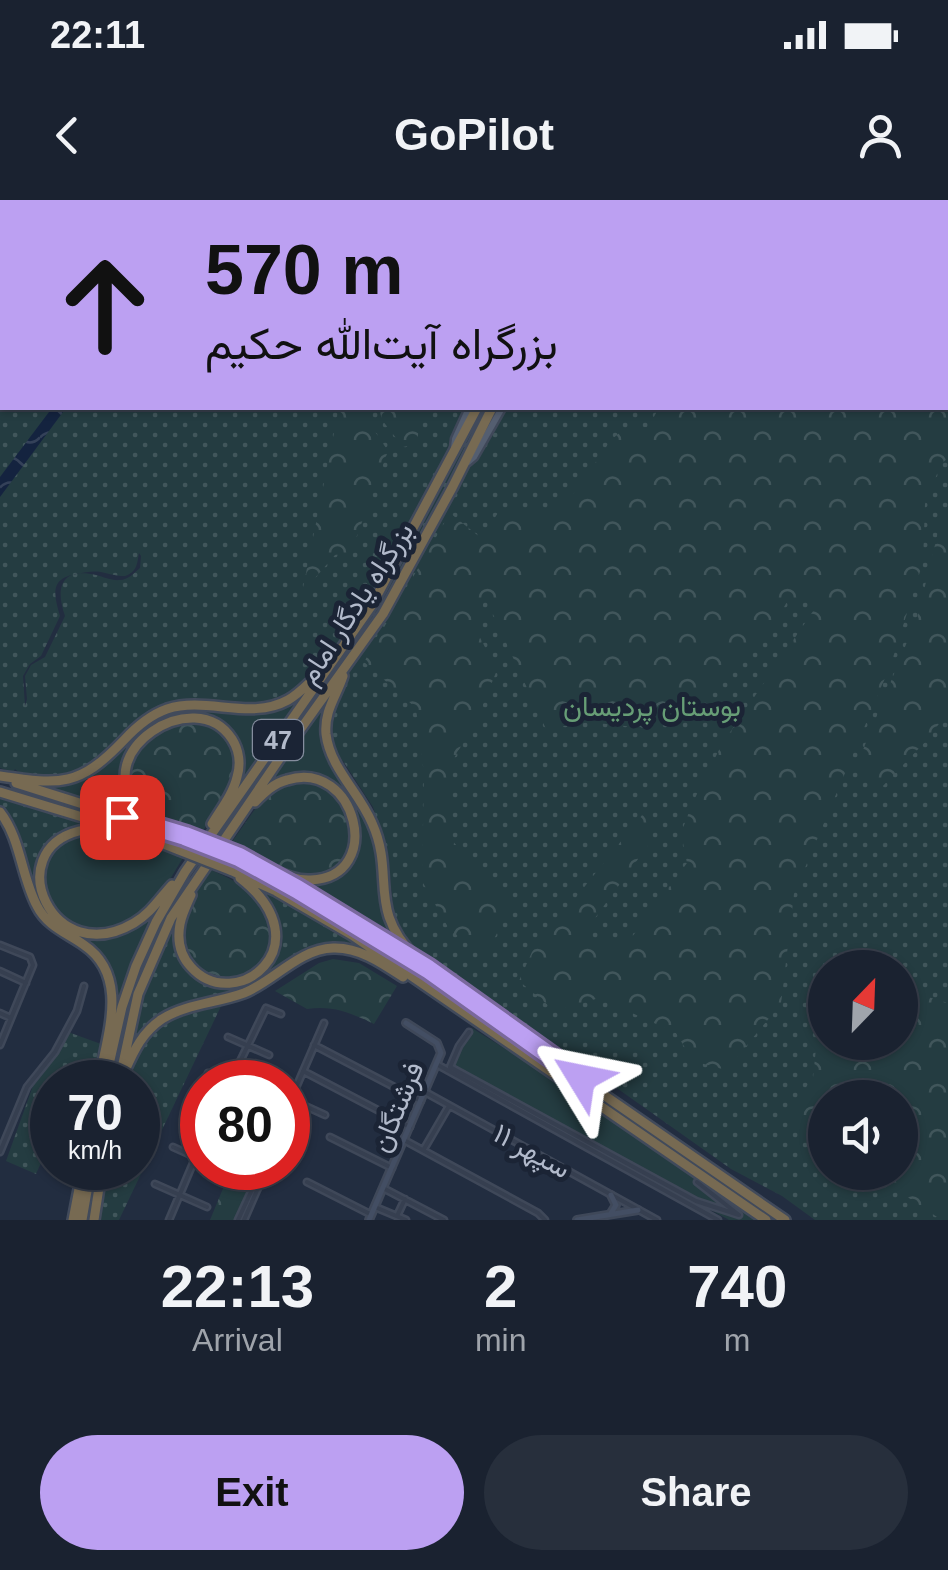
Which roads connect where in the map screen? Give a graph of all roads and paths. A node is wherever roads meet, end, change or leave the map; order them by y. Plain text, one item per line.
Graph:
1 (468, 410) edge
2 (477, 410) edge
3 (491, 410) edge
4 (501, 410) edge
5 (453, 455) junction
6 (463, 466) junction
7 (332, 662) junction
8 (345, 668) junction
9 (0, 777) edge
10 (0, 792) edge
11 (245, 810) junction
12 (0, 812) edge
13 (185, 836) junction
14 (148, 838) junction
15 (209, 838) junction
16 (239, 857) junction
17 (230, 870) junction
18 (185, 872) junction
19 (197, 879) junction
20 (0, 945) edge
21 (428, 969) junction
22 (0, 972) edge
23 (26, 983) junction
24 (84, 986) dead end
25 (0, 1014) edge
26 (280, 1014) dead end
27 (11, 1018) junction
28 (324, 1022) dead end
29 (406, 1023) dead end
30 (469, 1032) dead end
31 (491, 1033) junction
32 (228, 1036) dead end
33 (314, 1044) junction
34 (0, 1045) edge
35 (247, 1046) junction
36 (269, 1056) dead end
37 (105, 1060) edge
38 (108, 1060) edge
39 (124, 1060) edge
40 (130, 1060) edge
41 (240, 1060) edge
42 (307, 1060) edge
43 (437, 1064) junction
44 (310, 1075) edge
45 (425, 1092) junction
46 (421, 1101) junction
47 (450, 1106) junction
48 (310, 1108) edge
49 (325, 1115) dead end
50 (410, 1126) junction
51 (330, 1137) dead end
52 (404, 1140) junction
53 (173, 1147) dead end
54 (180, 1150) edge
55 (424, 1151) junction
56 (0, 1152) edge
57 (392, 1168) junction
58 (696, 1182) dead end
59 (310, 1184) edge
60 (160, 1186) edge
61 (383, 1188) junction
62 (81, 1190) edge
63 (85, 1190) edge
64 (99, 1190) edge
65 (183, 1190) edge
66 (257, 1190) edge
67 (611, 1195) junction
68 (180, 1196) junction
69 (405, 1199) junction
70 (207, 1207) dead end
71 (375, 1207) junction
72 (638, 1210) junction
73 (610, 1214) junction
74 (397, 1216) junction
75 (370, 1218) edge
76 (73, 1220) edge
77 (82, 1220) edge
78 (94, 1220) edge
79 (168, 1220) edge
80 (241, 1220) edge
81 (406, 1220) edge
82 (444, 1220) edge
83 (546, 1220) edge
84 (577, 1220) edge
85 (657, 1220) edge
86 (718, 1220) edge
87 (766, 1220) edge
88 (786, 1220) edge

1 - 5 main road
2 - 5 highway, بزرگراه یادگار امام / 47
3 - 6 highway, بزرگراه یادگار امام / 47
4 - 6 main road
5 - 7 highway, بزرگراه یادگار امام / 47
6 - 8 highway, بزرگراه یادگار امام / 47
7 - 9 highway
7 - 15 highway, بزرگراه یادگار امام / 47
8 - 11 highway, بزرگراه یادگار امام / 47
8 - 21 highway
9 - 13 highway
10 - 14 highway
11 - 16 highway
11 - 19 highway, بزرگراه یادگار امام / 47
12 - 37 highway
13 - 15 highway
13 - 16 highway, bridge
14 - 17 highway, bridge
14 - 18 highway
15 - 18 highway, بزرگراه یادگار امام / 47
16 - 21 highway
17 - 19 highway
17 - 31 highway
18 - 38 highway, بزرگراه یادگار امام / 47
19 - 39 highway, بزرگراه یادگار امام / 47
20 - 23 street
21 - 88 highway
22 - 23 street
23 - 27 street
24 - 56 street
25 - 27 street
26 - 35 street
27 - 34 street
28 - 33 street
29 - 43 street, فرشتگان
30 - 58 street
31 - 40 highway
31 - 87 highway
32 - 35 street
33 - 42 street
33 - 46 street
35 - 36 street
35 - 41 street
43 - 45 street, فرشتگان
43 - 86 street
44 - 50 street
45 - 46 street, فرشتگان
45 - 47 street, سپهر ۱۱
46 - 50 street, فرشتگان
47 - 55 street
47 - 67 street, سپهر ۱۱
48 - 49 street
50 - 52 street, فرشتگان
51 - 57 street
52 - 55 street
52 - 57 street, فرشتگان
53 - 54 street
55 - 83 street
57 - 61 street, فرشتگان
59 - 75 street
60 - 68 street
61 - 69 street
61 - 71 street, فرشتگان
62 - 76 highway
63 - 77 highway
64 - 78 highway
65 - 68 street
66 - 80 street
67 - 72 street, سپهر ۱۱
67 - 73 street
68 - 70 street
68 - 79 street
69 - 74 street
69 - 82 street
71 - 74 street
71 - 75 street, فرشتگان
72 - 73 street
72 - 85 street, سپهر ۱۱
73 - 84 street
74 - 81 street

